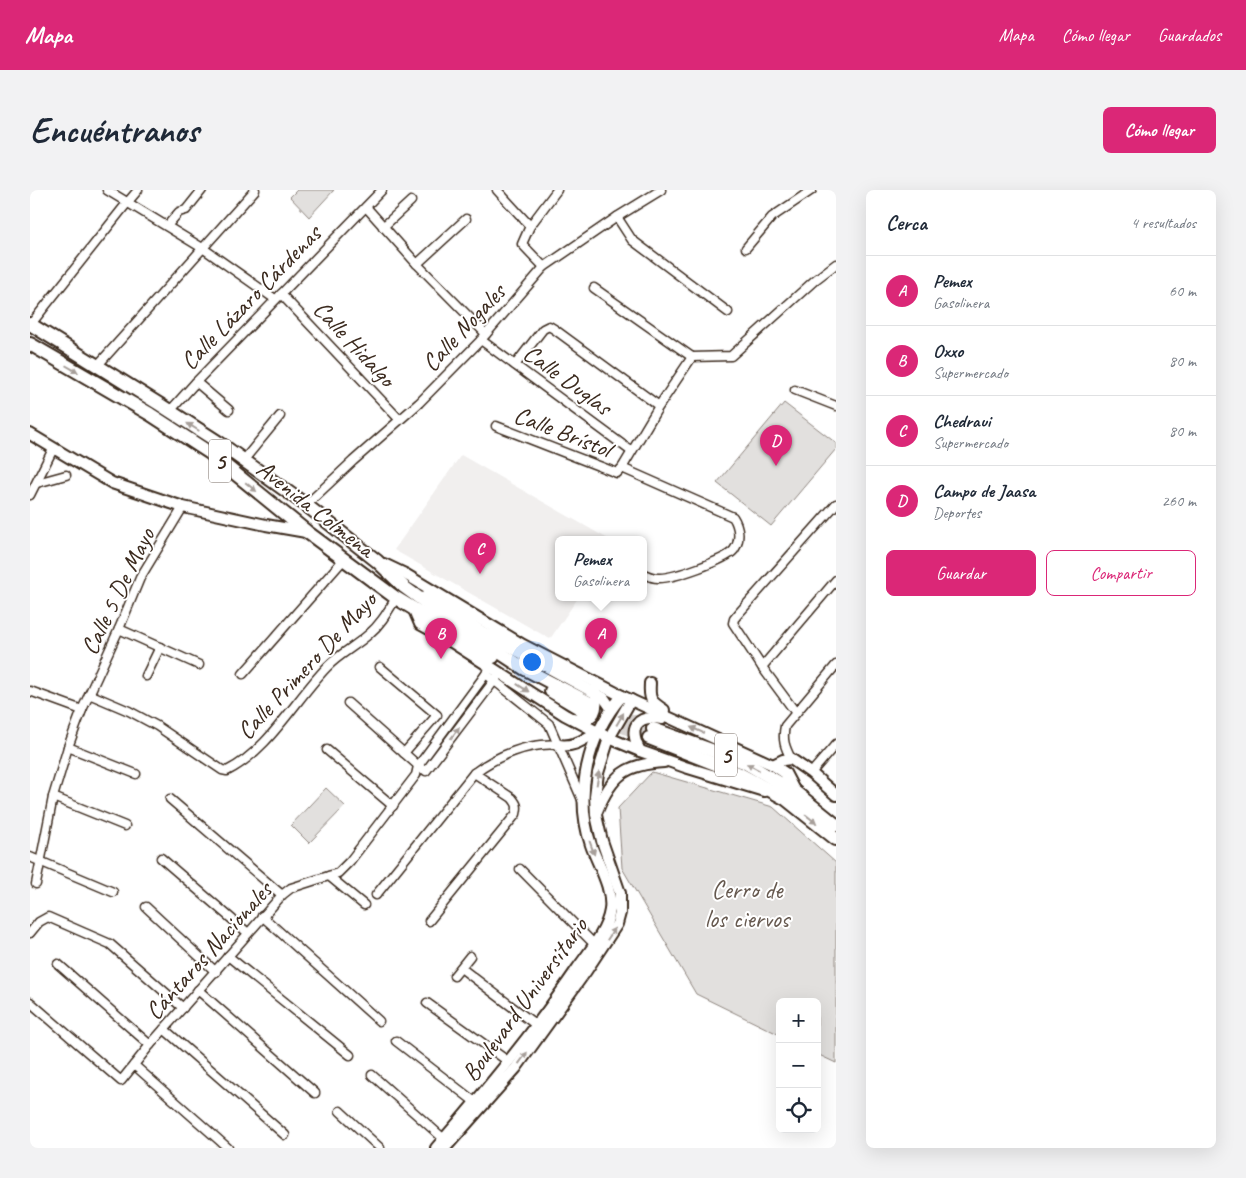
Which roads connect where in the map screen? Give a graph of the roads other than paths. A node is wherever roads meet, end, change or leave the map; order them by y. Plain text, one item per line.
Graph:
1 (107, 190) edge
2 (138, 190) edge
3 (202, 190) edge
4 (255, 190) edge
5 (382, 190) edge
6 (497, 190) edge
7 (557, 190) edge
8 (661, 190) edge
9 (812, 190) edge
10 (411, 201) dead end
11 (127, 202) junction
12 (366, 207) junction
13 (617, 217) junction
14 (466, 219) dead end
15 (167, 226) junction
16 (383, 226) junction
17 (530, 226) junction
18 (746, 248) dead end
19 (204, 249) junction
20 (417, 264) junction
21 (836, 264) edge
22 (544, 267) junction
23 (594, 288) dead end
24 (278, 297) junction
25 (728, 312) dead end
26 (30, 324) edge
27 (483, 337) junction
28 (30, 344) edge
29 (692, 357) junction
30 (515, 365) junction
31 (97, 366) junction
32 (196, 382) junction
33 (795, 390) dead end
34 (659, 406) junction
35 (836, 406) edge
36 (229, 410) dead end
37 (170, 411) junction
38 (280, 416) dead end
39 (400, 419) junction
40 (496, 426) dead end
41 (30, 434) edge
42 (53, 449) junction
43 (631, 451) junction
44 (243, 461) junction
45 (619, 470) junction
46 (66, 475) dead end
47 (37, 483) junction
48 (30, 495) edge
49 (836, 504) edge
50 (306, 505) junction
51 (183, 507) junction
52 (307, 532) junction
53 (344, 558) junction
54 (377, 561) junction
55 (405, 574) junction
56 (647, 575) edge
57 (836, 580) edge
58 (400, 593) junction
59 (414, 610) junction
60 (119, 629) junction
61 (160, 648) junction
62 (199, 665) dead end
63 (836, 665) edge
64 (380, 667) dead end
65 (762, 667) junction
66 (243, 674) dead end
67 (492, 674) junction
68 (146, 676) dead end
69 (591, 680) junction
70 (650, 683) dead end
71 (30, 690) edge
72 (89, 694) junction
73 (626, 698) junction
74 (590, 702) junction
75 (348, 704) dead end
76 (611, 708) junction
77 (82, 710) junction
78 (796, 713) junction
79 (565, 715) junction
80 (678, 722) junction
81 (597, 732) junction
82 (651, 733) tunnel mouth
83 (609, 738) junction
84 (558, 744) junction
85 (836, 744) edge
86 (68, 747) junction
87 (327, 750) dead end
88 (640, 751) junction
89 (404, 754) junction
90 (791, 759) junction
91 (670, 762) junction
92 (774, 765) junction
93 (418, 766) junction
94 (426, 771) junction
95 (474, 773) junction
96 (811, 773) junction
97 (136, 774) dead end
98 (416, 776) junction
99 (790, 795) junction
100 (836, 795) edge
101 (53, 798) junction
102 (170, 799) dead end
103 (583, 802) junction
104 (393, 806) junction
105 (596, 814) junction
106 (124, 826) dead end
107 (836, 826) edge
108 (836, 839) edge
109 (30, 857) edge
110 (161, 858) dead end
111 (41, 861) junction
112 (520, 869) dead end
113 (329, 876) junction
114 (36, 884) dead end
115 (113, 892) dead end
116 (282, 895) junction
117 (376, 895) dead end
118 (364, 906) dead end
119 (146, 908) dead end
120 (262, 916) junction
121 (430, 921) dead end
122 (30, 933) edge
123 (248, 933) junction
124 (594, 944) junction
125 (228, 956) junction
126 (470, 956) dead end
127 (58, 964) dead end
128 (461, 968) junction
129 (216, 972) junction
130 (454, 976) dead end
131 (198, 990) junction
132 (30, 1002) edge
133 (426, 1003) dead end
134 (183, 1008) junction
135 (379, 1021) dead end
136 (536, 1025) junction
137 (164, 1029) junction
138 (396, 1040) dead end
139 (150, 1045) junction
140 (350, 1055) dead end
141 (509, 1062) junction
142 (134, 1065) junction
143 (372, 1075) dead end
144 (316, 1093) dead end
145 (475, 1102) junction
146 (340, 1111) dead end
147 (285, 1135) dead end
148 (445, 1143) edge
149 (228, 1148) edge
150 (380, 1148) edge
151 (436, 1148) edge

1 - 11 street, Calle Hidalgo
2 - 11 street
3 - 15 street
4 - 19 street
5 - 12 street, Calle Lázaro Cárdenas
6 - 17 street
7 - 17 street
8 - 13 street, Calle Nogales
9 - 18 street
10 - 16 street
11 - 15 street, Calle Hidalgo
11 - 26 street
12 - 16 street, Calle Duglas
12 - 24 street, Calle Lázaro Cárdenas
13 - 22 street, Calle Nogales
13 - 25 street
14 - 20 street
15 - 19 street, Calle Hidalgo
16 - 20 street, Calle Duglas
17 - 22 street
19 - 24 street, Calle Hidalgo
19 - 31 street
20 - 27 street, Calle Duglas
21 - 29 street
22 - 27 street, Calle Nogales
23 - 29 street
24 - 32 street, Calle Lázaro Cárdenas
24 - 39 street, Calle Hidalgo
26 - 31 main road, 5
27 - 30 street, Calle Duglas
27 - 39 street, Calle Nogales
28 -> 52 main road, Avenida Colmena / 5
29 - 34 street
30 - 34 street
30 - 43 street, Calle Duglas
31 - 37 main road, 5
32 - 36 street
32 - 37 street, Calle Lázaro Cárdenas
33 - 35 street
34 - 43 street
44 -> 37 main road, 5
38 - 44 street
39 - 50 street, Calle Nogales
40 - 45 street, Calle Brístol
41 - 42 street
42 - 47 street
42 - 51 street
43 - 45 street
44 - 50 main road, 5
45 - 56 street, Calle Brístol
46 - 47 street
47 - 48 street
49 - 65 street
50 - 54 main road, Avenida Colmena / 5
51 - 52 street
51 - 60 street, Calle 5 De Mayo
52 - 53 main road, Avenida Colmena / 5
53 - 58 main road, Avenida Colmena / 5
53 - 66 street
54 - 55 street
54 - 58 main road, Avenida Colmena / 5
55 - 69 street
55 - 74 street
57 - 65 street
58 - 59 main road, 5
58 - 72 street, Calle Primero De Mayo
58 - 74 main road, 5
59 - 67 street
59 - 74 main road, 5
60 - 61 street
60 - 72 street, Calle 5 De Mayo
61 - 62 street
61 - 68 street
63 - 78 street
64 - 89 street
65 - 78 street
67 -> 79 street
67 - 84 street
67 - 93 street
94 -> 67 street
69 - 73 street
69 - 74 street
70 - 80 street
71 - 77 street
72 - 77 street, Calle 5 De Mayo
73 - 76 street, Boulevard Universitario
73 - 80 street
83 -> 73 street, Boulevard Universitario
74 - 76 street
74 - 79 street
75 - 89 street
76 - 81 street, Boulevard Universitario
77 - 86 street, Calle 5 De Mayo
78 - 90 street
79 - 81 street
80 - 88 street
92 -> 80 street
81 - 83 street
81 - 84 street
81 - 103 street, Boulevard Universitario
82 - 99 main road, 5
83 - 88 street
105 -> 83 street, Boulevard Universitario
84 - 95 street
84 - 103 street
85 - 96 street
86 - 97 street
86 - 101 street, Calle 5 De Mayo
87 - 104 street
88 - 91 street
89 - 93 street
90 - 92 street
90 - 96 street
91 - 99 street
91 - 105 street
92 - 99 street
93 - 94 street
93 - 98 street, Cántaros Nacionales
94 - 98 street, Cántaros Nacionales
95 - 117 street
95 - 121 street
96 - 100 street
98 - 104 street, Cántaros Nacionales
99 - 107 main road, 5
99 -> 108 main road, 5
101 - 106 street
101 - 111 street, Calle 5 De Mayo
102 - 116 street
103 -> 124 street, Boulevard Universitario
104 - 113 street, Cántaros Nacionales
148 -> 105 street, Boulevard Universitario
109 - 111 street
110 - 123 street
111 - 114 street, Calle 5 De Mayo
111 - 115 street
112 - 124 street
113 - 116 street, Cántaros Nacionales
113 - 118 street
116 - 120 street, Cántaros Nacionales
119 - 129 street
120 - 123 street, Cántaros Nacionales
120 - 135 street
122 - 134 street
123 - 125 street, Cántaros Nacionales
124 - 136 street, Boulevard Universitario
125 - 129 street, Cántaros Nacionales
125 - 140 street
126 - 128 street
127 - 139 street
128 - 130 street
128 - 136 street
129 - 131 street, Cántaros Nacionales
131 - 134 street, Cántaros Nacionales
131 - 144 street
132 - 142 street, Cántaros Nacionales
133 - 141 street
134 - 137 street, Cántaros Nacionales
136 - 141 street, Boulevard Universitario
137 - 139 street, Cántaros Nacionales
137 - 147 street
138 - 145 street
139 - 142 street, Cántaros Nacionales
141 - 145 street, Boulevard Universitario
142 - 149 street
143 - 148 street
145 - 148 street, Boulevard Universitario
146 - 150 street
148 - 151 street, Boulevard Universitario

